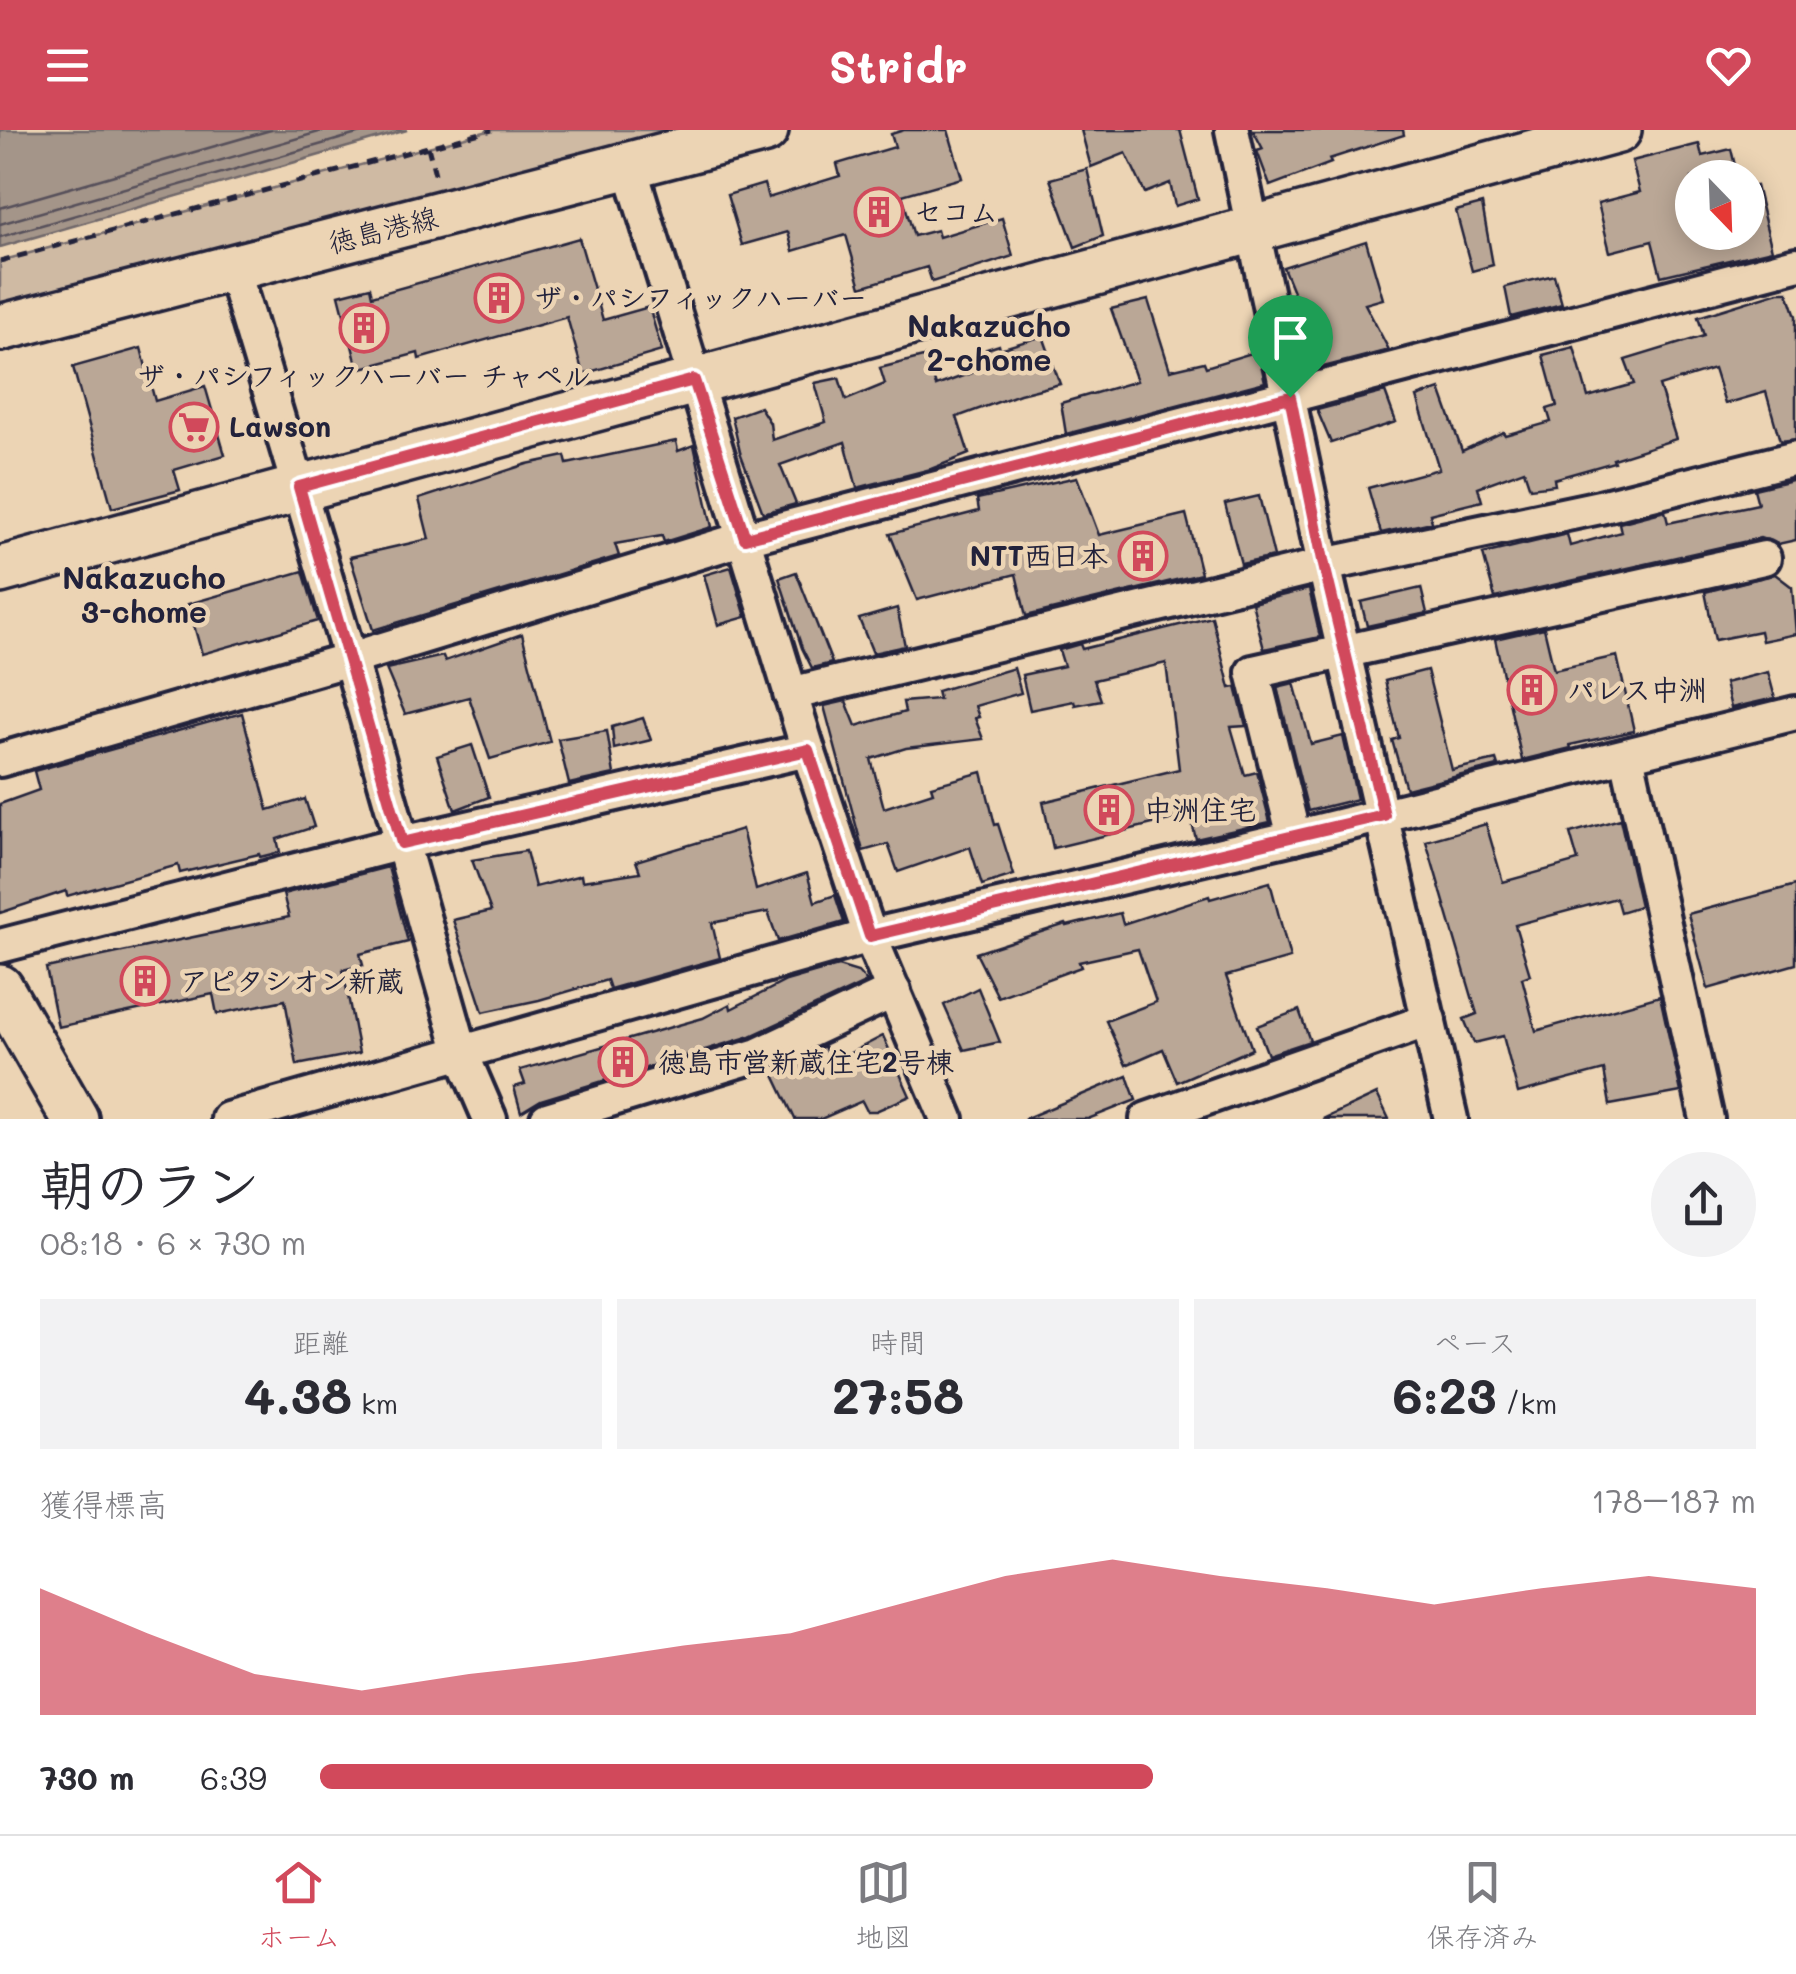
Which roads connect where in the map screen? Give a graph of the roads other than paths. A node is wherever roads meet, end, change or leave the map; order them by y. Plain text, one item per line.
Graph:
1 (765, 130) edge
2 (1232, 130) edge
3 (1618, 130) edge
4 (630, 166) junction
5 (1254, 228) junction
6 (1796, 264) edge
7 (233, 268) junction
8 (0, 328) edge
9 (694, 380) junction
10 (1290, 397) junction
11 (1796, 458) edge
12 (299, 487) junction
13 (745, 538) junction
14 (1764, 558) dead end
15 (1324, 565) junction
16 (0, 570) edge
17 (1344, 651) junction
18 (350, 659) junction
19 (790, 694) junction
20 (1796, 713) edge
21 (808, 750) junction
22 (1627, 756) junction
23 (0, 760) edge
24 (1384, 815) junction
25 (1294, 837) junction
26 (402, 843) junction
27 (870, 936) junction
28 (0, 946) edge
29 (0, 988) edge
30 (894, 991) junction
31 (1429, 1020) junction
32 (462, 1054) junction
33 (75, 1119) edge
34 (228, 1119) edge
35 (490, 1119) edge
36 (547, 1119) edge
37 (947, 1119) edge
38 (1147, 1119) edge
39 (1451, 1119) edge
40 (1707, 1119) edge

1 - 4 street, 徳島港線
2 - 5 street
3 - 5 street
4 - 7 street, 徳島港線
4 - 9 street
5 - 9 street
5 - 10 street
6 - 10 street
7 - 8 street, 徳島港線
7 - 12 street
9 - 12 street
9 - 13 street
10 - 13 street
10 - 15 street
11 - 15 street
12 - 16 street
12 - 18 street
13 - 18 street
13 - 19 street
14 - 17 street
15 - 17 street
15 - 19 street
17 - 24 street
17 - 25 street
18 - 23 street
18 - 26 street
19 - 21 street
20 - 22 street
21 - 26 street
21 - 27 street
22 - 24 street
22 - 40 street
24 - 25 street
24 - 31 street
25 - 27 street
26 - 28 street
26 - 32 street
27 - 30 street
27 - 32 street
29 - 33 street
30 - 36 street
30 - 37 street
31 - 38 street
31 - 39 street
32 - 34 street
32 - 35 street

